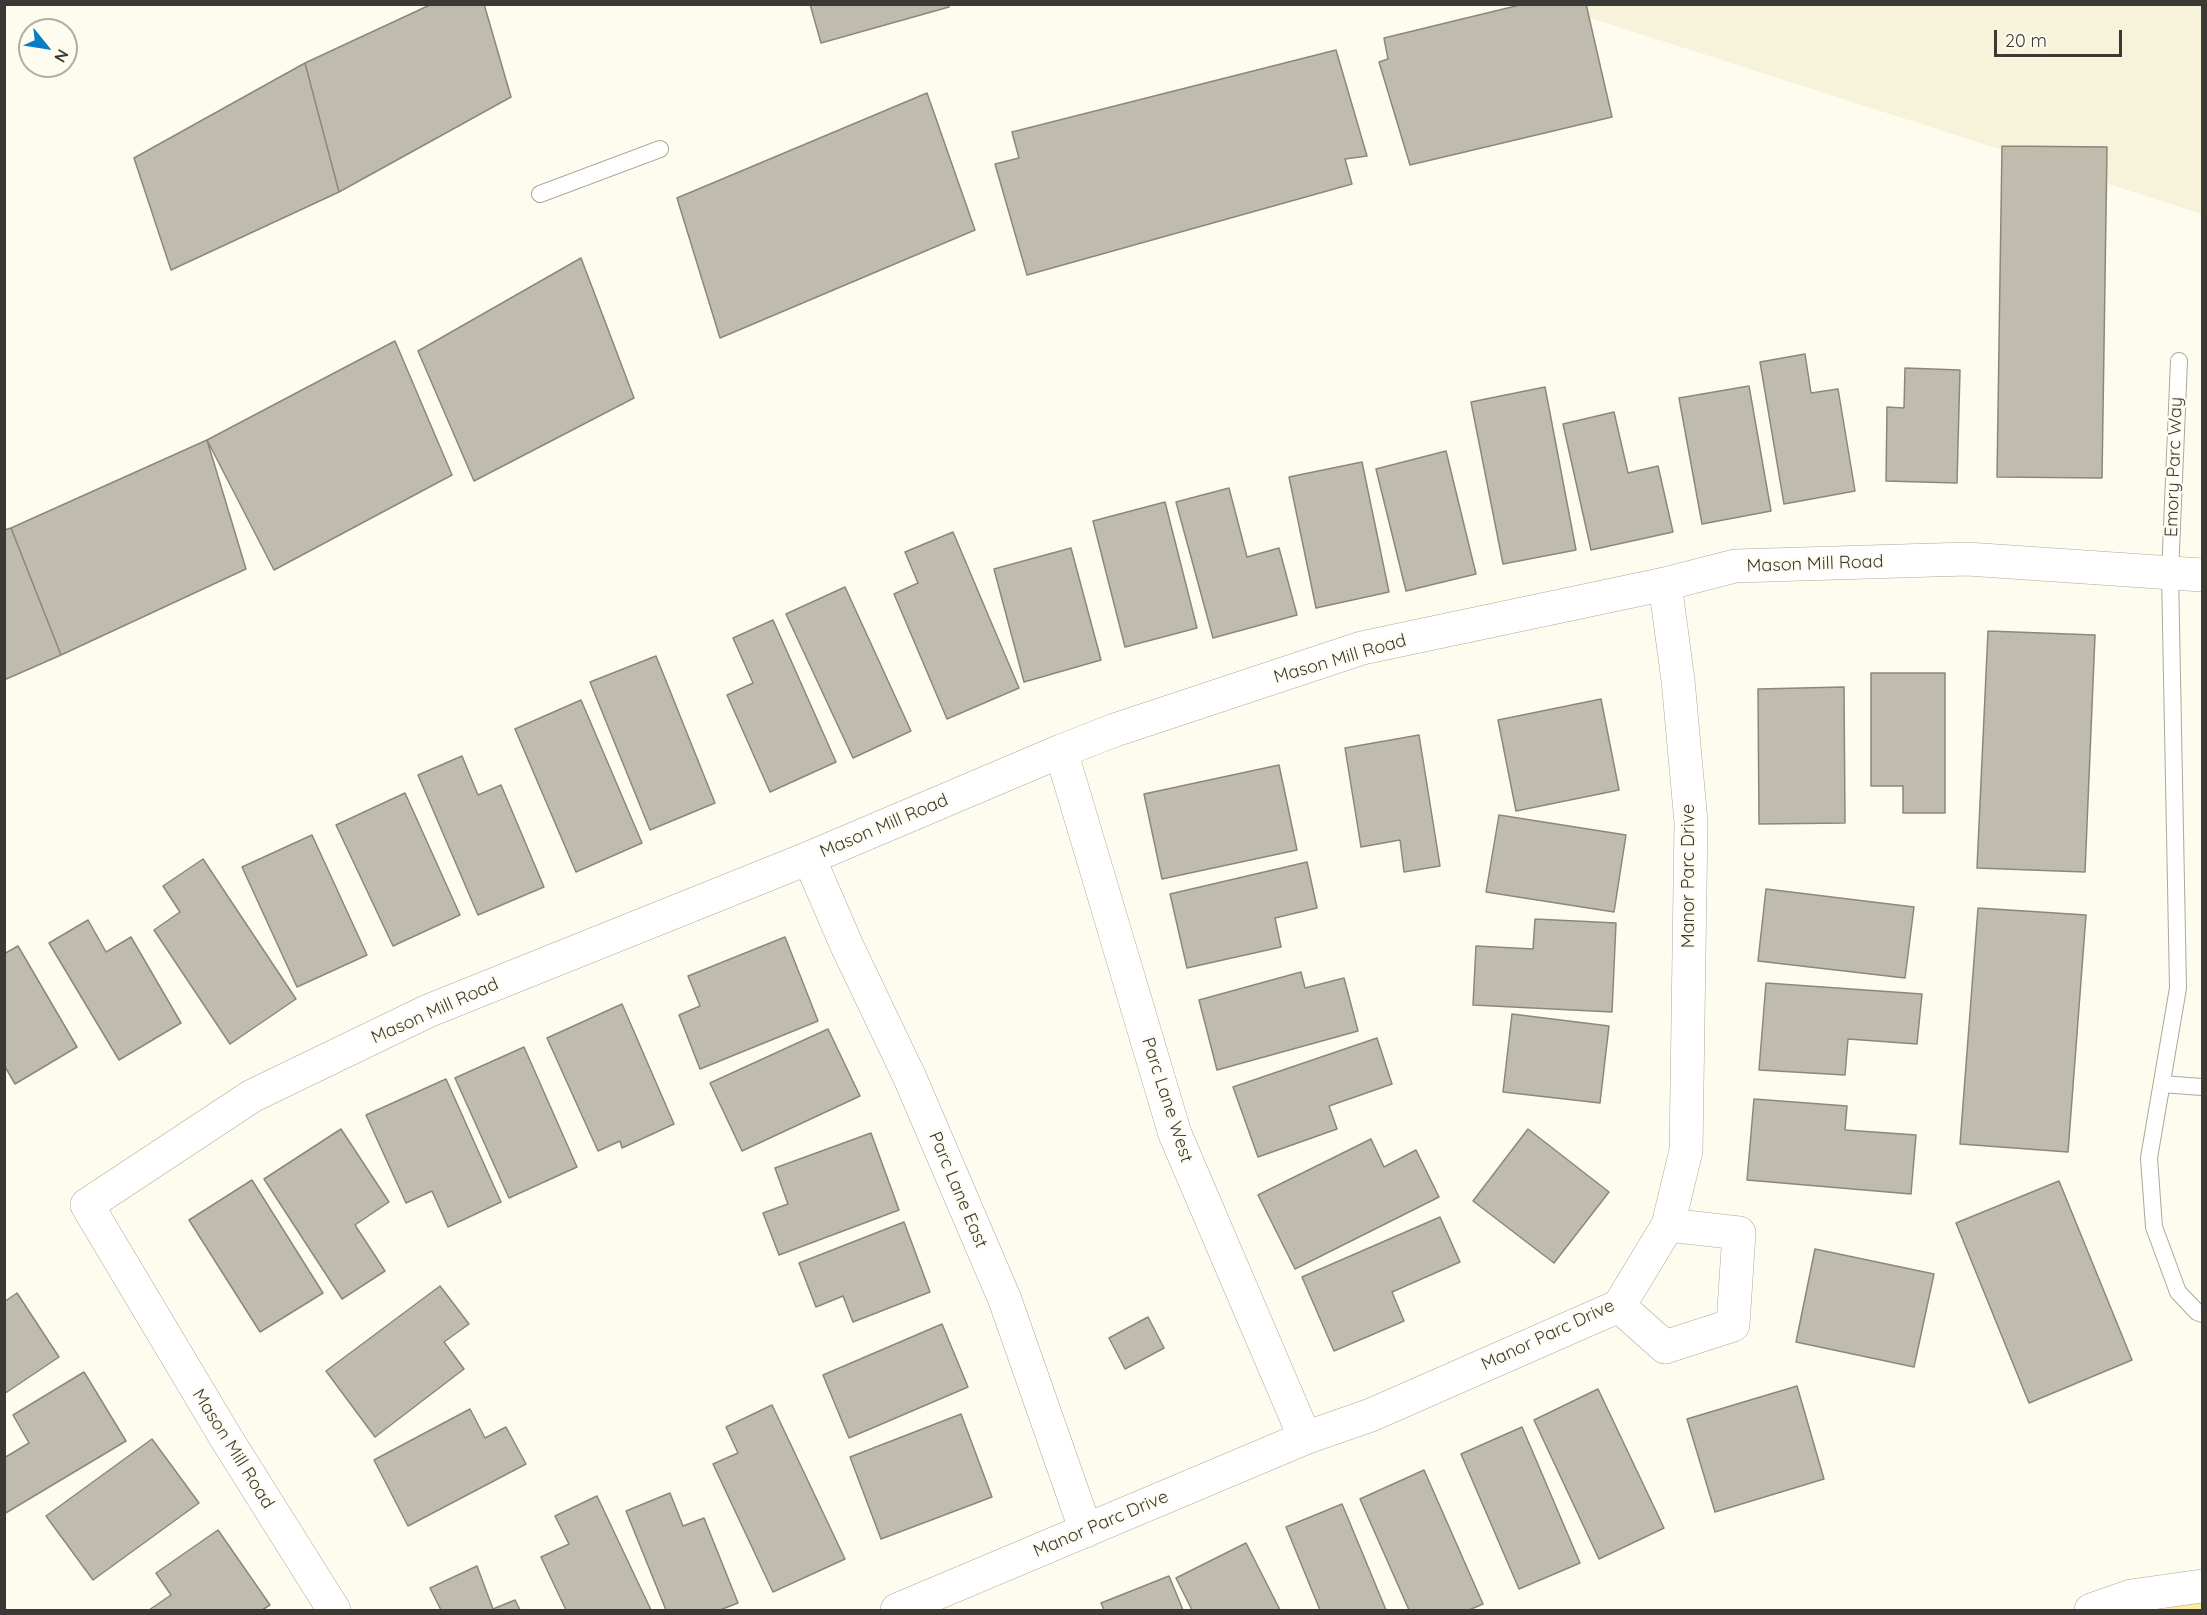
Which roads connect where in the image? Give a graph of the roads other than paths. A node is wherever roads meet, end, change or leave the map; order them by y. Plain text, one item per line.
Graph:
1 (660, 149) dead end
2 (540, 194) dead end
3 (2179, 361) dead end
4 (2170, 573) junction
5 (2202, 575) edge
6 (1665, 584) junction
7 (1061, 751) junction
8 (809, 858) junction
9 (2162, 1084) junction
10 (2202, 1087) edge
11 (1668, 1225) junction
12 (1618, 1306) junction
13 (2202, 1314) edge
14 (1305, 1438) junction
15 (1086, 1531) junction
16 (2202, 1586) edge
17 (334, 1611) edge
18 (897, 1611) edge
19 (2091, 1611) edge

1 - 2 lane
3 - 4 lane, Emory Parc Way
4 - 5 street, Mason Mill Road
4 - 6 street, Mason Mill Road
4 - 9 lane, Emory Parc Way
6 - 7 street, Mason Mill Road
6 - 11 street, Manor Parc Drive
7 - 8 street, Mason Mill Road
7 - 14 street, Parc Lane West
8 - 15 street, Parc Lane East
8 - 17 street, Mason Mill Road
9 - 10 lane
9 - 13 lane, Emory Parc Way
11 - 12 street, Manor Parc Drive
11 - 12 street
12 - 14 street, Manor Parc Drive
14 - 15 street, Manor Parc Drive
15 - 18 street, Manor Parc Drive
16 - 19 street

